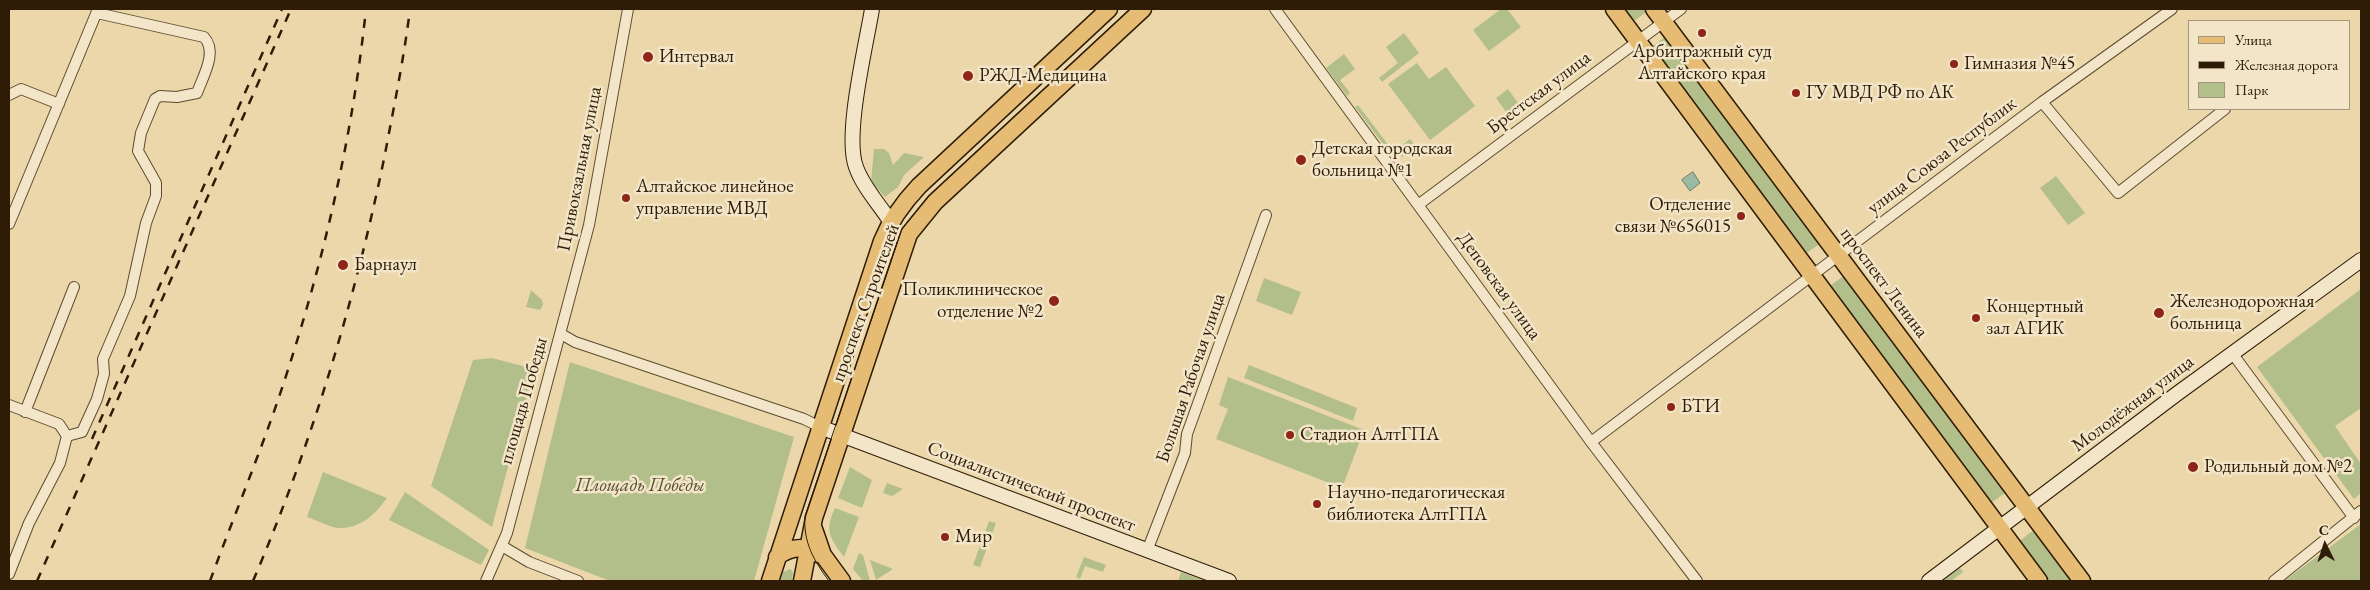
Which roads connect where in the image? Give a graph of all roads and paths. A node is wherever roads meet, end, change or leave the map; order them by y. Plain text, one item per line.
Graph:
1 (628, 9) edge
2 (872, 9) edge
3 (1109, 9) edge
4 (1143, 9) edge
5 (1275, 9) edge
6 (1614, 9) edge
7 (1681, 9) edge
8 (2172, 9) edge
9 (98, 11) edge
10 (1659, 15) edge
11 (1638, 42) junction
12 (9, 95) edge
13 (1015, 97) junction
14 (2042, 102) junction
15 (59, 104) junction
16 (2224, 110) edge
17 (1030, 112) junction
18 (1418, 205) junction
19 (1266, 215) dead end
20 (890, 222) junction
21 (9, 224) edge
22 (1838, 255) junction
23 (2361, 260) edge
24 (1812, 274) junction
25 (74, 286) dead end
26 (561, 334) junction
27 (2232, 353) junction
28 (9, 405) edge
29 (26, 412) junction
30 (820, 427) junction
31 (67, 436) junction
32 (841, 436) junction
33 (1591, 442) junction
34 (2027, 508) junction
35 (2358, 514) edge
36 (814, 518) junction
37 (1999, 529) junction
38 (502, 546) junction
39 (809, 548) junction
40 (1147, 551) junction
41 (777, 557) junction
42 (830, 566) junction
43 (9, 574) edge
44 (486, 581) edge
45 (578, 581) edge
46 (770, 581) edge
47 (802, 581) edge
48 (842, 581) edge
49 (1229, 581) edge
50 (1697, 581) edge
51 (1929, 581) edge
52 (2039, 581) edge
53 (2082, 581) edge
54 (2274, 581) edge

1 - 26 street, Привокзальная улица
2 - 20 street
3 - 13 main road, проспект Строителей
4 - 17 main road, проспект Строителей
5 - 18 street, Деповская улица
6 - 11 main road
7 - 10 street, Брестская улица
8 - 14 street, улица Союза Республик
9 - 15 street
9 - 31 street
10 - 11 street, Брестская улица
10 - 22 main road, проспект Ленина
11 - 18 street, Брестская улица
11 - 24 main road
12 - 15 street
13 - 17 main road
13 - 20 main road, проспект Строителей
14 - 16 street
14 - 22 street, улица Союза Республик
15 - 21 street
17 - 32 main road, проспект Строителей
18 - 33 street, Деповская улица
19 - 40 street, Большая Рабочая улица
20 - 30 main road, проспект Строителей
22 - 24 street, улица Союза Республик
22 - 34 main road, проспект Ленина
23 - 27 street, Молодёжная улица
24 - 33 street, улица Союза Республик
24 - 37 main road
25 - 29 street
26 - 30 street, площадь Победы
26 - 38 street, площадь Победы
27 - 34 street, Молодёжная улица
27 - 35 street
28 - 29 street
29 - 31 street
30 - 32 street, Социалистический проспект
30 - 41 main road, проспект Строителей
31 - 43 street
32 - 36 main road, проспект Строителей
32 - 40 street, Социалистический проспект
33 - 50 street, Деповская улица
34 - 37 street, Молодёжная улица
34 - 53 main road, проспект Ленина
35 - 54 street
36 - 39 main road, проспект Строителей
36 - 42 main road
37 - 51 street, Молодёжная улица
37 - 52 main road
38 - 44 street
38 - 45 street
39 - 41 main road
39 - 42 main road
39 - 47 main road, проспект Строителей
40 - 49 street, Социалистический проспект
41 - 46 main road, проспект Строителей
42 - 48 main road

